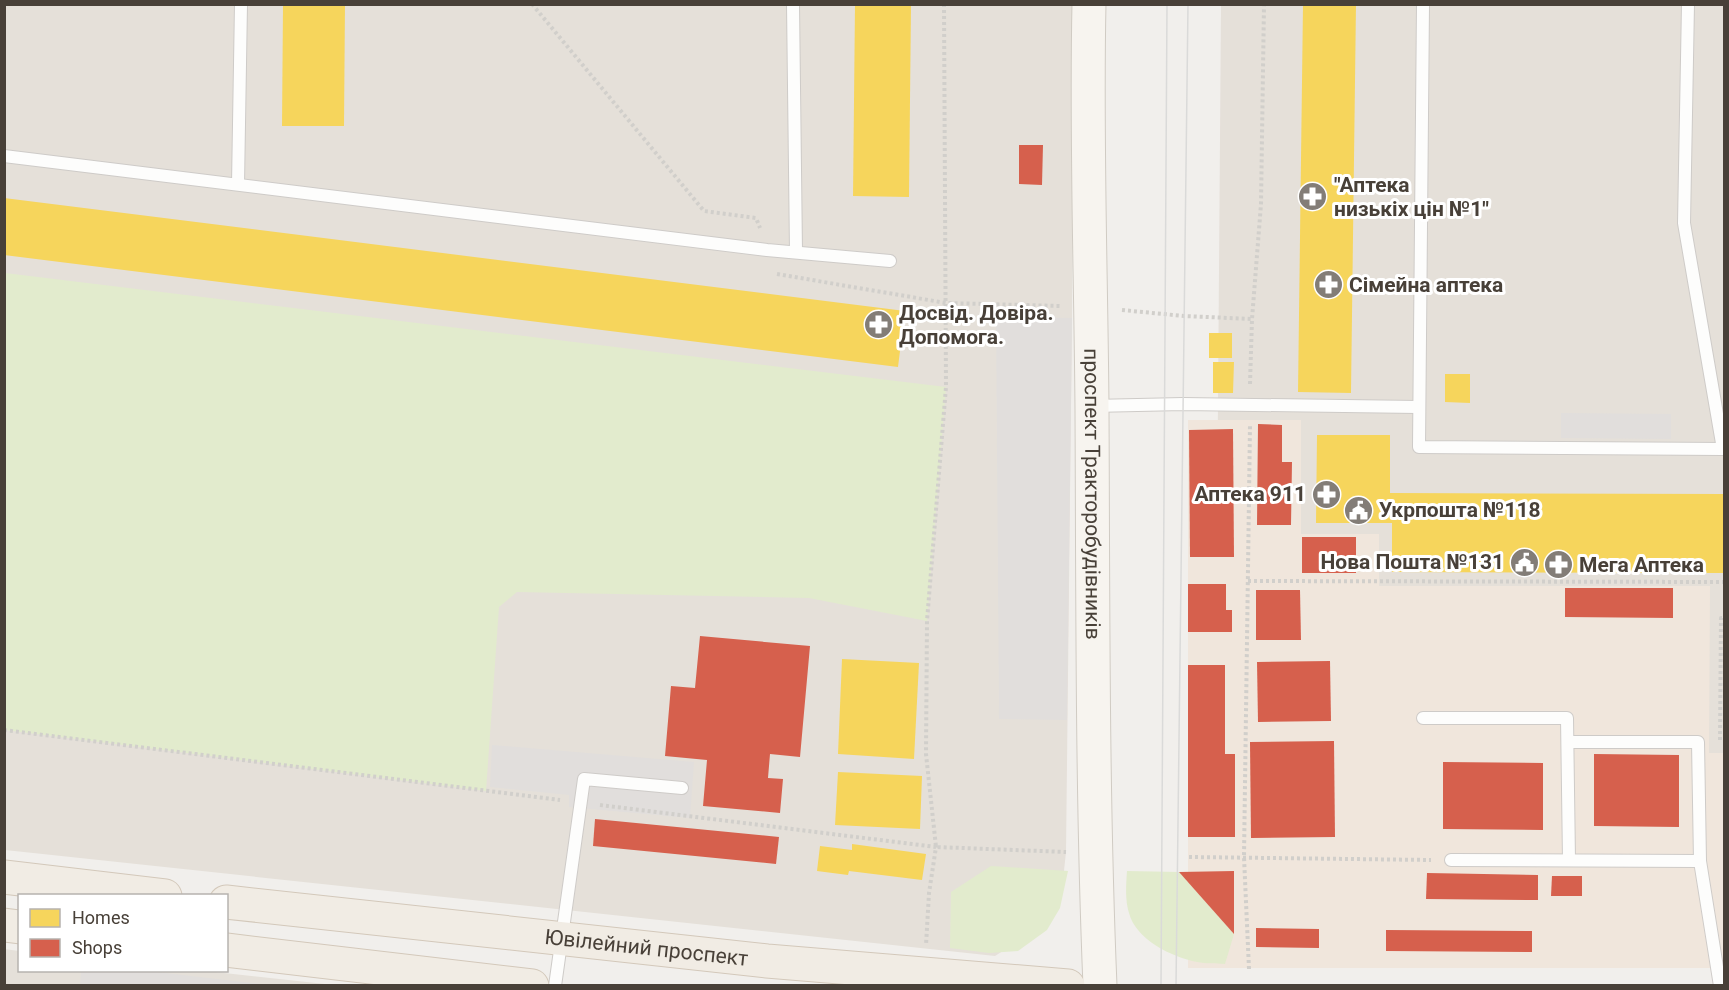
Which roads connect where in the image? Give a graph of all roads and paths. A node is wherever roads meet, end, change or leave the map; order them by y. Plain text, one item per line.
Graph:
1 (242, 4) edge
2 (532, 4) edge
3 (793, 4) edge
4 (944, 4) edge
5 (1089, 4) edge
6 (1264, 4) edge
7 (1423, 4) edge
8 (1688, 4) edge
9 (4, 156) edge
10 (238, 184) junction
11 (767, 250) junction
12 (796, 252) junction
13 (890, 261) dead end
14 (946, 303) junction
15 (1092, 406) junction
16 (1250, 406) junction
17 (1418, 407) junction
18 (1724, 449) edge
19 (1248, 581) junction
20 (1725, 582) edge
21 (1725, 611) edge
22 (1721, 618) dead end
23 (1423, 718) dead end
24 (4, 729) edge
25 (1568, 742) junction
26 (682, 788) dead end
27 (582, 803) junction
28 (936, 848) junction
29 (1066, 852) dead end
30 (1189, 857) dead end
31 (1244, 857) junction
32 (1451, 860) joint
33 (1569, 860) junction
34 (1700, 861) junction
35 (4, 877) edge
36 (148, 894) edge
37 (228, 903) edge
38 (562, 940) junction
39 (934, 946) dead end
40 (228, 950) edge
41 (1249, 969) dead end
42 (532, 986) edge
43 (555, 986) edge
44 (1068, 986) edge
45 (1100, 986) edge
46 (1720, 986) edge

1 - 10 lane
2 - 11 path
3 - 12 lane
4 - 14 path
5 - 15 main road, проспект Тракторобудівників
6 - 16 path
7 - 17 lane
8 - 18 lane
9 - 10 lane
10 - 11 lane
11 - 12 lane
11 - 14 path
12 - 13 lane
14 - 28 path
15 - 16 lane
15 - 45 main road, проспект Тракторобудівників
16 - 17 lane
16 - 19 path
17 - 18 lane
19 - 20 path
19 - 31 path
21 - 22 path
23 - 25 lane
24 - 27 path
25 - 33 lane
25 - 34 lane
26 - 27 lane
27 - 28 path
27 - 38 lane
28 - 29 path
28 - 39 path
30 - 31 path
31 - 32 path
31 - 41 path
32 - 33 lane
33 - 34 lane
34 - 46 lane
35 - 36 main road
37 - 38 main road, Ювілейний проспект
38 - 43 lane
38 - 44 main road, Ювілейний проспект
40 - 42 main road

